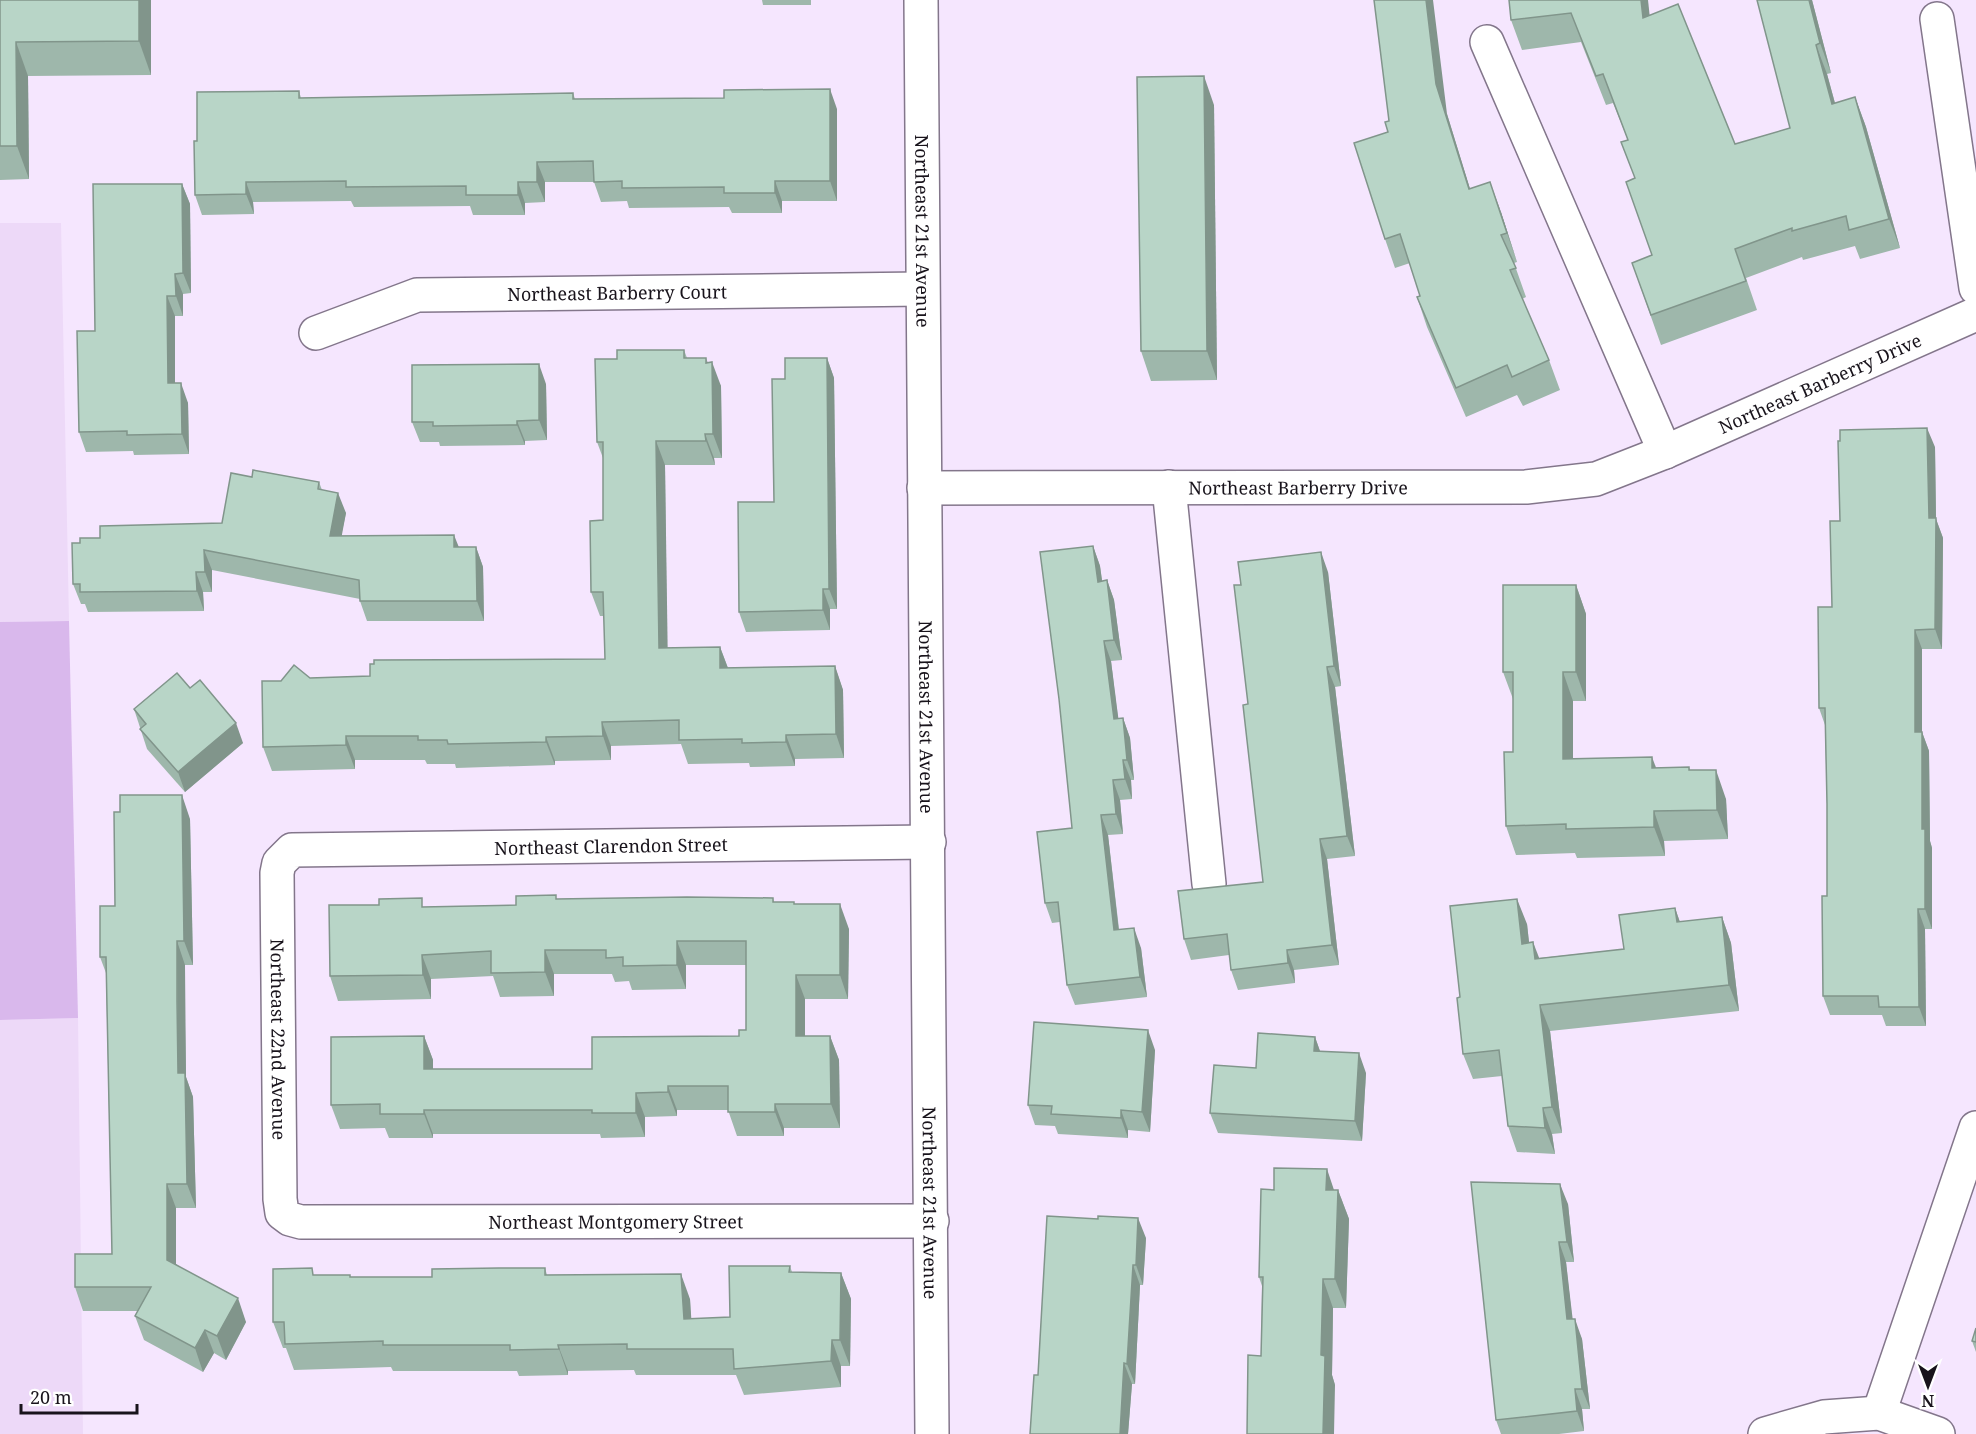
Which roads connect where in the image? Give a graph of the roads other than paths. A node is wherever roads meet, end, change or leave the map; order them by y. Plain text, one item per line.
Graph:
1 (921, 0) edge
2 (1937, 19) dead end
3 (1487, 42) dead end
4 (1976, 288) edge
5 (922, 289) junction
6 (1976, 314) edge
7 (316, 333) dead end
8 (1665, 452) junction
9 (1169, 487) junction
10 (924, 488) junction
11 (929, 842) junction
12 (292, 850) joint
13 (1209, 884) dead end
14 (1976, 1128) edge
15 (932, 1221) junction
16 (301, 1222) joint
17 (1879, 1413) junction
18 (932, 1434) edge
19 (1765, 1434) edge
20 (1938, 1434) edge

1 - 5 street, Northeast 21st Avenue
2 - 4 street
3 - 8 street
5 - 7 street, Northeast Barberry Court
5 - 10 street, Northeast 21st Avenue
6 - 8 street, Northeast Barberry Drive
8 - 9 street, Northeast Barberry Drive
9 - 10 street, Northeast Barberry Drive
9 - 13 street
10 - 11 street, Northeast 21st Avenue
11 - 12 street, Northeast Clarendon Street
11 - 15 street, Northeast 21st Avenue
12 - 16 street, Northeast 22nd Avenue
14 - 17 street
15 - 16 street, Northeast Montgomery Street
15 - 18 street, Northeast 21st Avenue
17 - 19 street
17 - 20 street

